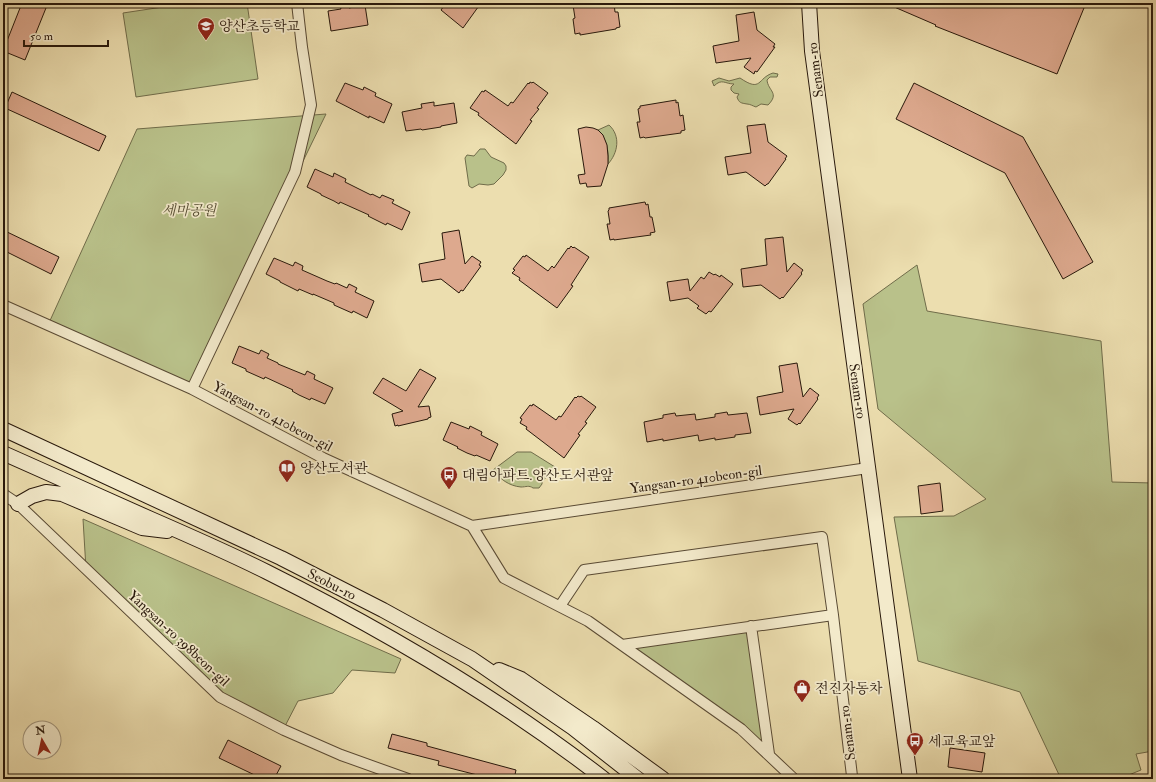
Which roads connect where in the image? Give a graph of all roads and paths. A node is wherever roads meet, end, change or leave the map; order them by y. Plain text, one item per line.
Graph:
1 (297, 3) edge
2 (809, 3) edge
3 (3, 304) edge
4 (192, 389) junction
5 (3, 423) edge
6 (3, 429) edge
7 (52, 451) junction
8 (3, 453) edge
9 (868, 468) junction
10 (3, 494) edge
11 (18, 504) junction
12 (472, 526) junction
13 (183, 533) junction
14 (560, 606) junction
15 (833, 614) junction
16 (750, 626) junction
17 (622, 645) junction
18 (472, 659) junction
19 (769, 754) junction
20 (408, 779) edge
21 (604, 779) edge
22 (638, 779) edge
23 (663, 779) edge
24 (794, 779) edge
25 (850, 779) edge
26 (910, 779) edge

1 - 4 street
2 - 9 main road, Senam-ro
3 - 4 street, Yangsan-ro 410beon-gil
4 - 12 street, Yangsan-ro 410beon-gil
5 - 7 main road
6 - 7 main road, Seobu-ro
7 - 18 main road, Seobu-ro
8 - 13 main road, Seobu-ro
9 - 12 street, Yangsan-ro 410beon-gil
9 - 26 main road, Senam-ro
10 - 11 street, Yangsan-ro 398beon-gil
11 - 13 main road
11 - 20 street, Yangsan-ro 398beon-gil
12 - 14 street
13 - 21 main road, Seobu-ro
14 - 15 street, Senam-ro
14 - 17 street
15 - 16 street
15 - 25 street, Senam-ro
16 - 17 street
16 - 19 street
17 - 19 street
18 - 22 main road, Seobu-ro
18 - 23 main road
19 - 24 street

